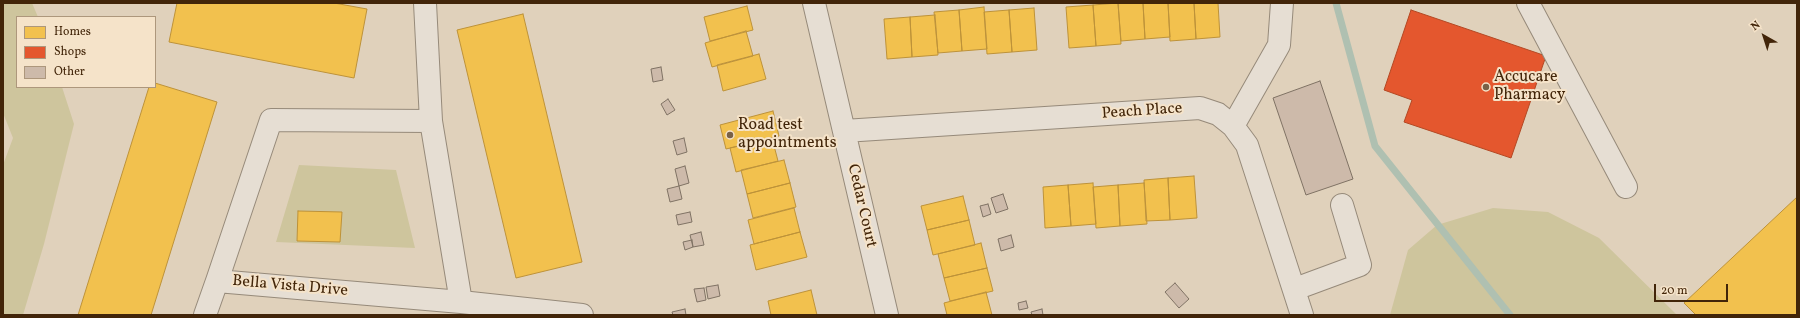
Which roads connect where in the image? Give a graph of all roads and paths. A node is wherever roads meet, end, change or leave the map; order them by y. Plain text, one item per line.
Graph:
1 (425, 3) edge
2 (814, 3) edge
3 (1282, 3) edge
4 (1528, 3) edge
5 (431, 121) junction
6 (1233, 126) junction
7 (844, 131) junction
8 (1626, 187) dead end
9 (1342, 205) dead end
10 (217, 281) junction
11 (1295, 289) junction
12 (461, 302) junction
13 (205, 315) edge
14 (582, 315) edge
15 (887, 315) edge
16 (1302, 315) edge

1 - 5 street
2 - 7 street, Cedar Court
3 - 6 street
4 - 8 street
5 - 10 street, Bella Vista Drive
5 - 12 street
6 - 7 street, Peach Place
6 - 11 street, Peach Place
7 - 15 street, Cedar Court
9 - 11 street
10 - 12 street, Bella Vista Drive
10 - 13 street
11 - 16 street, Peach Place
12 - 14 street, Bella Vista Drive

